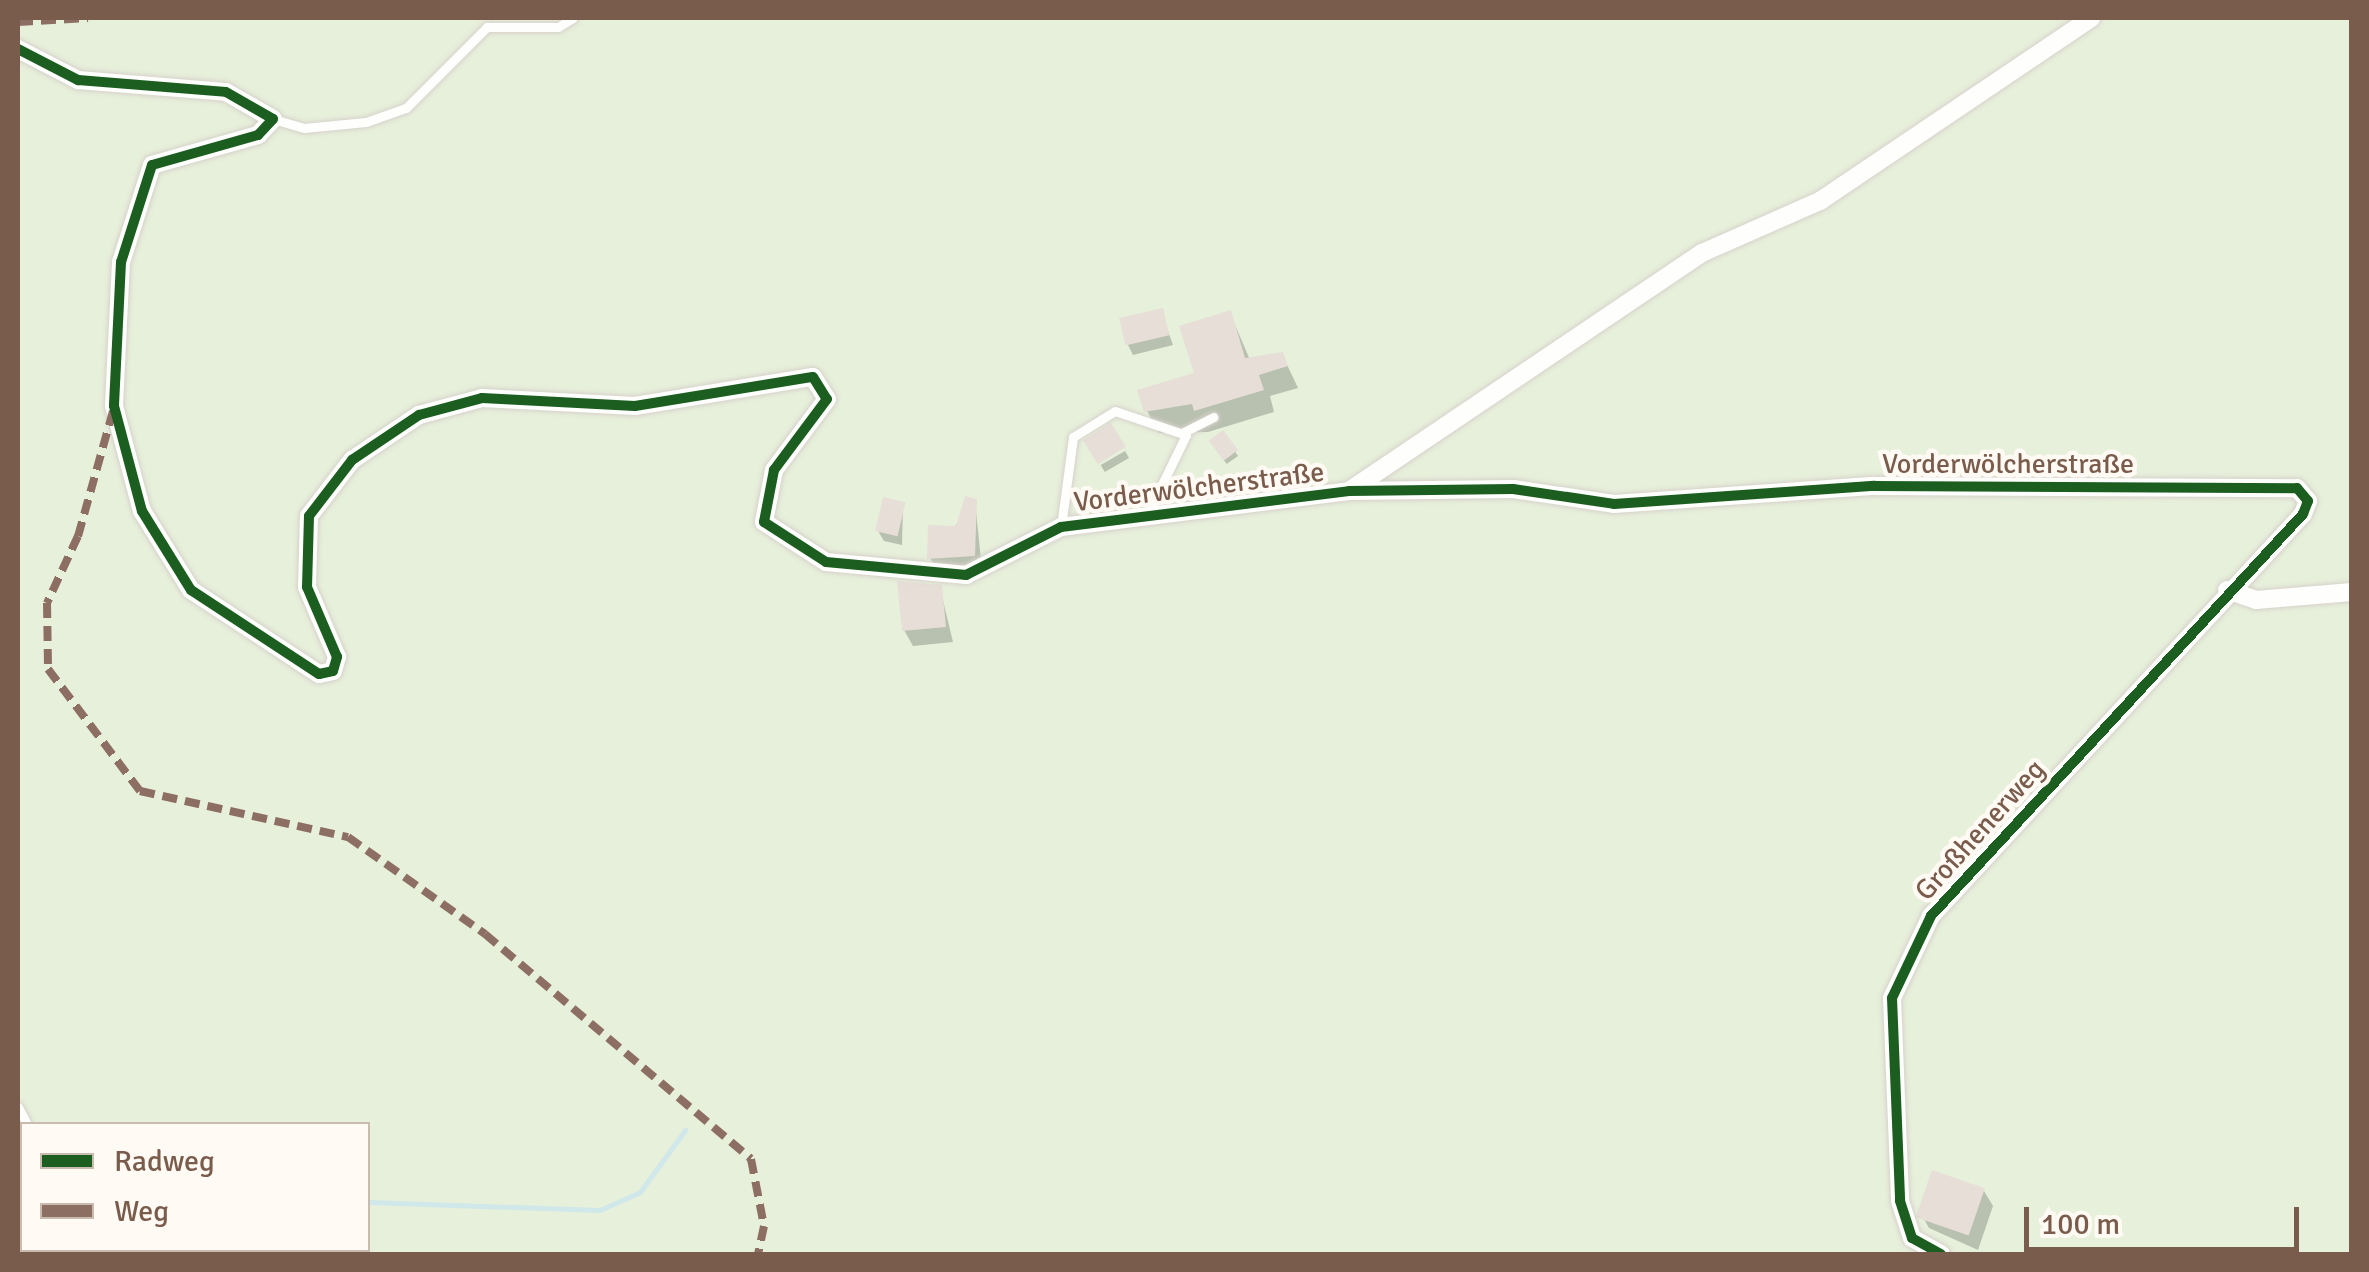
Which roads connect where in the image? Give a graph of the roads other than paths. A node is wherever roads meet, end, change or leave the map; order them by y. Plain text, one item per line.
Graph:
1 (572, 18) edge
2 (2091, 18) edge
3 (18, 48) edge
4 (273, 119) junction
5 (1213, 417) dead end
6 (1184, 432) junction
7 (1349, 491) junction
8 (1148, 513) junction
9 (1061, 527) junction
10 (2227, 590) junction
11 (2352, 592) edge
12 (1941, 1254) edge

1 - 4 lane
2 - 7 street
3 - 4 street
4 - 9 street, Vorderwölcherstraße
5 - 6 lane
6 - 8 lane
6 - 9 lane
7 - 8 street, Vorderwölcherstraße
7 - 10 street, Vorderwölcherstraße
8 - 9 street, Vorderwölcherstraße
10 - 11 street
10 - 12 street, Großhenerweg

